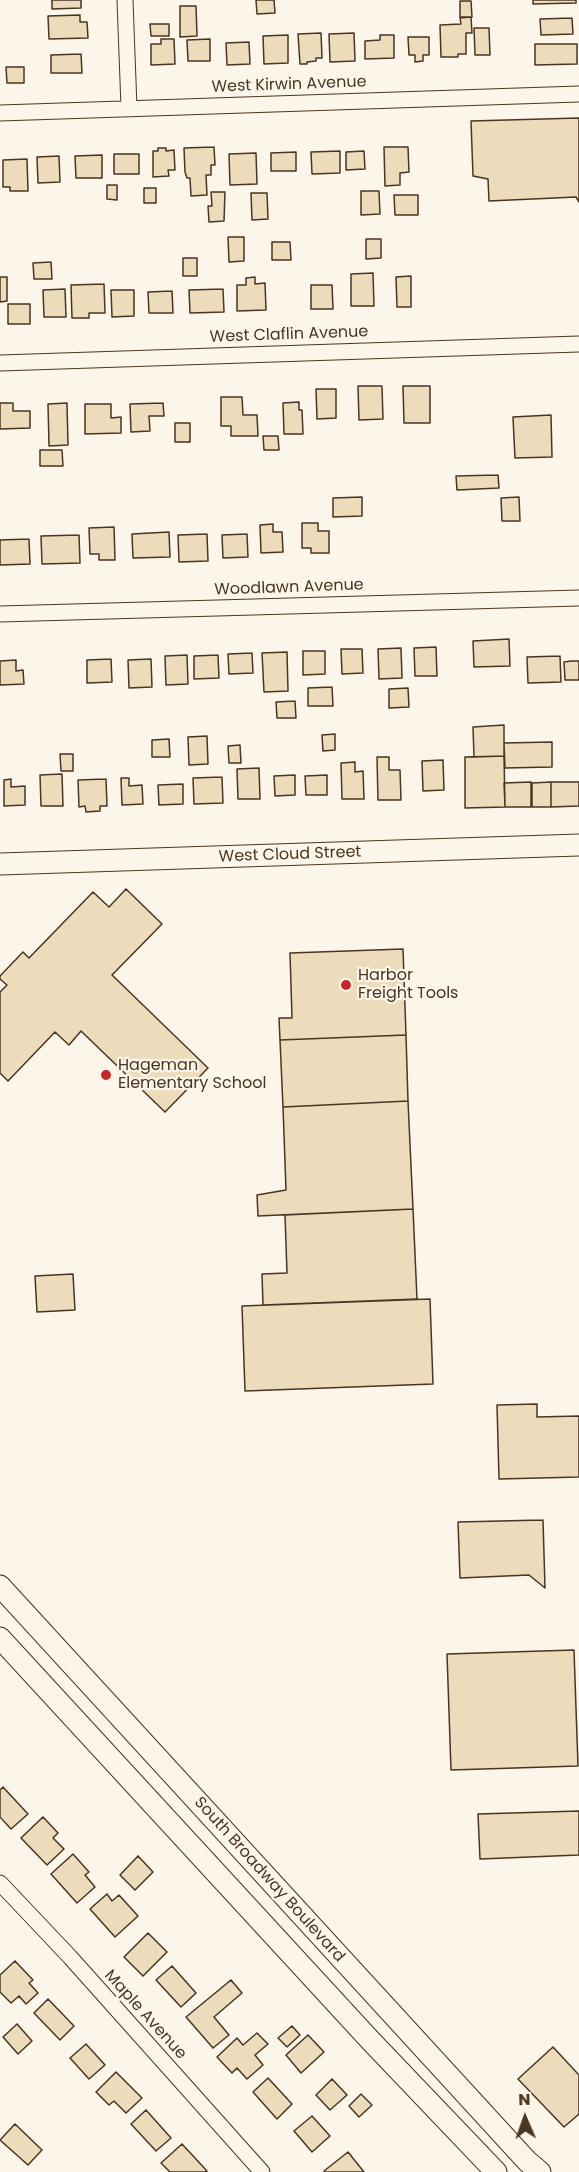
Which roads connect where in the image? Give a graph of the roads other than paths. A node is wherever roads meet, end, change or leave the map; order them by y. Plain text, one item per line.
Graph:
1 (125, 0) edge
2 (579, 94) edge
3 (129, 108) junction
4 (0, 113) edge
5 (579, 344) edge
6 (0, 363) edge
7 (579, 598) edge
8 (0, 614) edge
9 (579, 845) edge
10 (0, 864) edge
11 (0, 1586) edge
12 (0, 1638) edge
13 (0, 1883) edge
14 (262, 2172) edge
15 (496, 2172) edge
16 (540, 2172) edge

1 - 3 street
2 - 3 street, West Kirwin Avenue
3 - 4 street, West Kirwin Avenue
5 - 6 street, West Claflin Avenue
7 - 8 street, Woodlawn Avenue
9 - 10 main road, West Cloud Street
11 - 16 main road, South Broadway Boulevard
12 - 15 main road, South Broadway Boulevard
13 - 14 street, Maple Avenue

